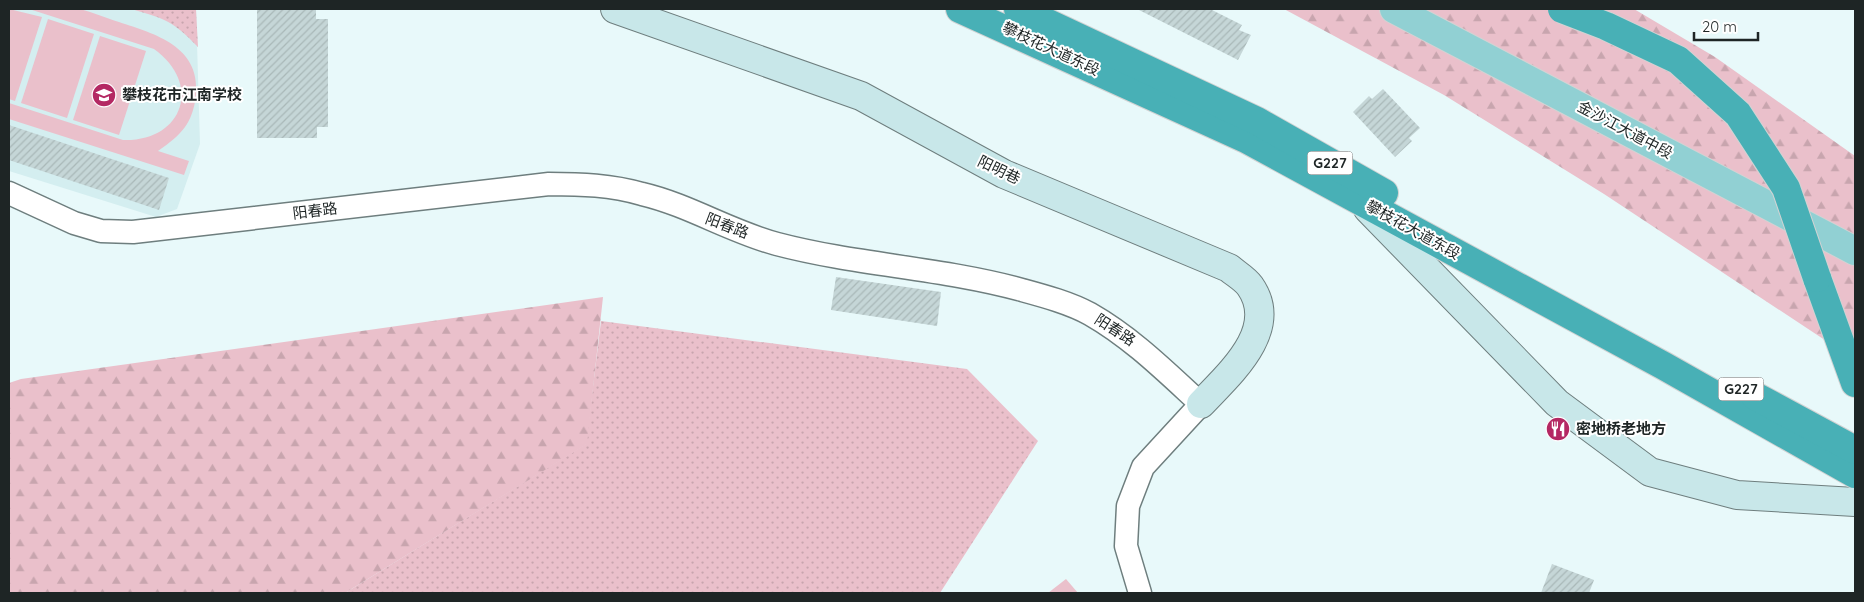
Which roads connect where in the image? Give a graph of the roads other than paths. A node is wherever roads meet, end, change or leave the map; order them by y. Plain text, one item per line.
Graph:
1 (615, 9) edge
2 (960, 9) edge
3 (1018, 9) edge
4 (1394, 9) edge
5 (1562, 9) edge
6 (9, 193) edge
7 (1362, 202) junction
8 (1855, 251) edge
9 (1855, 383) edge
10 (1201, 404) junction
11 (1855, 450) edge
12 (1855, 474) edge
13 (1855, 502) edge
14 (1140, 593) edge

1 - 10 street, 阳明巷
2 - 7 highway, 攀枝花大道东段 / G227
3 - 11 highway, 攀枝花大道东段 / G227
4 - 8 main road, 金沙江大道中段
5 - 9 highway, bridge
6 - 10 street, 阳春路
7 - 12 highway, 攀枝花大道东段 / G227
7 - 13 street
10 - 14 street

